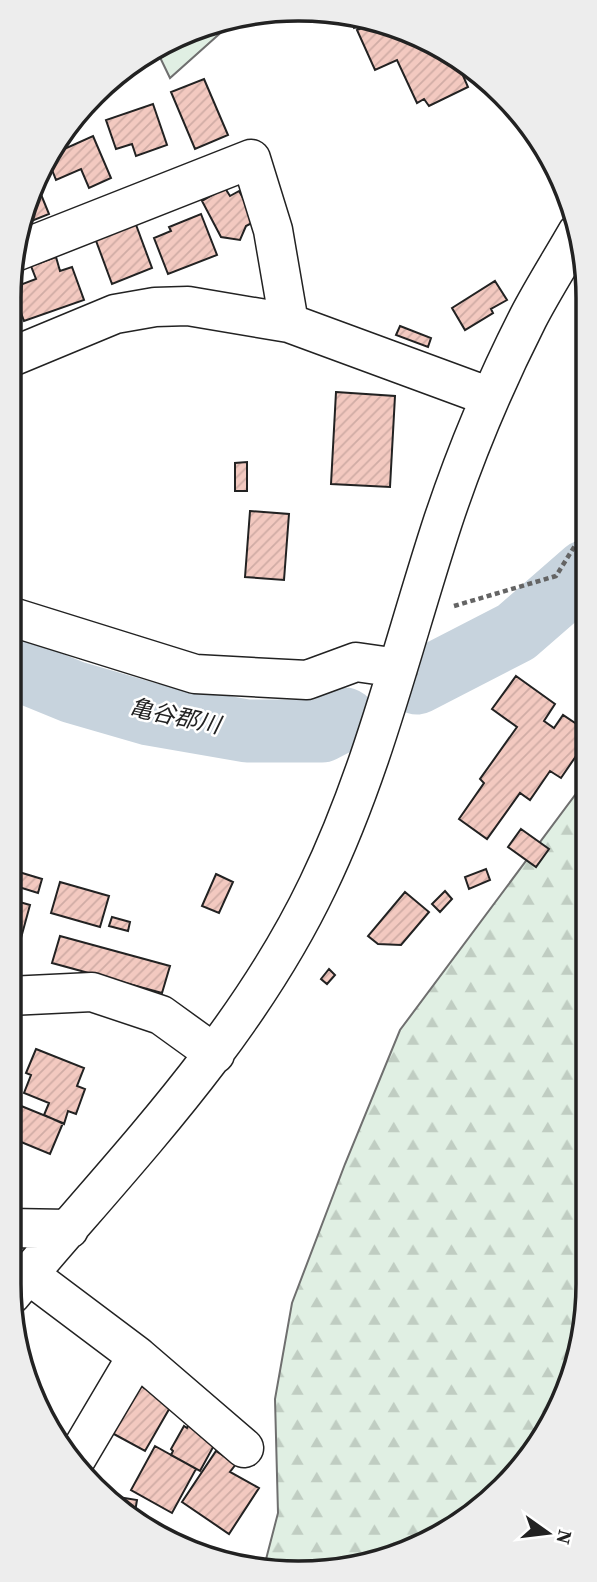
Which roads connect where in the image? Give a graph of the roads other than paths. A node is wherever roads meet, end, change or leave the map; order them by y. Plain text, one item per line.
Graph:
1 (571, 245) edge
2 (25, 248) edge
3 (289, 323) junction
4 (21, 353) edge
5 (490, 397) junction
6 (21, 620) edge
7 (398, 668) junction
8 (21, 995) edge
9 (215, 1054) junction
10 (21, 1228) edge
11 (69, 1229) junction
12 (21, 1284) edge
13 (21, 1286) edge
14 (137, 1356) junction
15 (244, 1448) dead end
16 (79, 1453) edge

1 - 5 street
2 - 3 street
3 - 4 street
3 - 5 street
5 - 7 street
6 - 7 street
7 - 9 street
8 - 9 street
9 - 11 street
10 - 11 street
11 - 12 street
13 - 14 street
14 - 15 street
14 - 16 street

